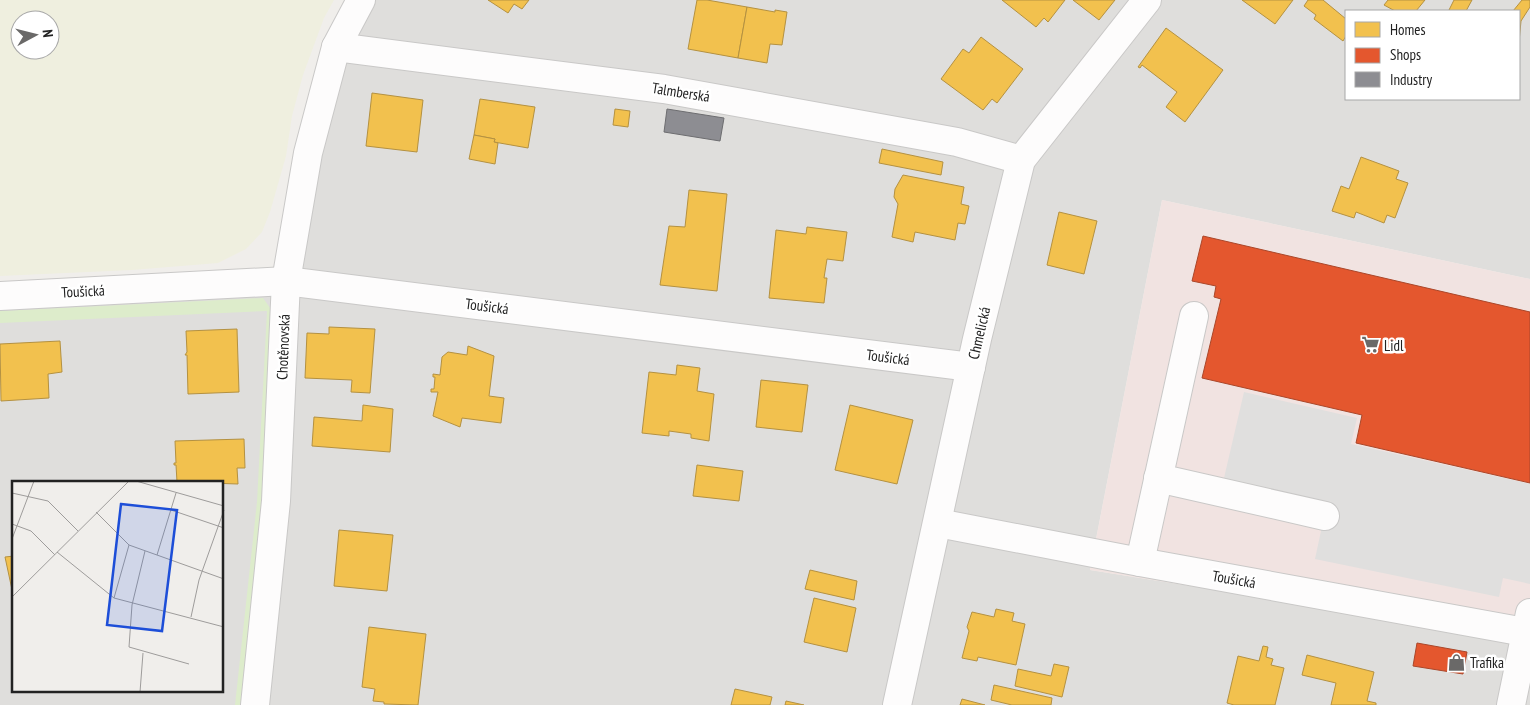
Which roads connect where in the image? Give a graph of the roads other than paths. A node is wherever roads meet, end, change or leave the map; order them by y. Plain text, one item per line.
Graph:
1 (361, 0) edge
2 (1147, 0) edge
3 (336, 47) junction
4 (1021, 160) junction
5 (286, 281) junction
6 (0, 296) edge
7 (1194, 316) dead end
8 (971, 367) junction
9 (1158, 478) junction
10 (1325, 516) dead end
11 (938, 523) junction
12 (1140, 562) junction
13 (1529, 626) edge
14 (256, 705) edge
15 (897, 705) edge
16 (1511, 705) edge

1 - 3 street, Chotěnovská
2 - 4 street, Chmelická
3 - 4 street, Talmberská
3 - 5 street, Chotěnovská
4 - 8 street, Chmelická
5 - 6 street, Toušická
5 - 8 street, Toušická
5 - 14 street, Chotěnovská
7 - 9 street
8 - 11 street, Chmelická
9 - 10 street
9 - 12 street
11 - 12 street, Toušická
11 - 15 street, Chmelická
12 - 13 street, Toušická
13 - 16 street

